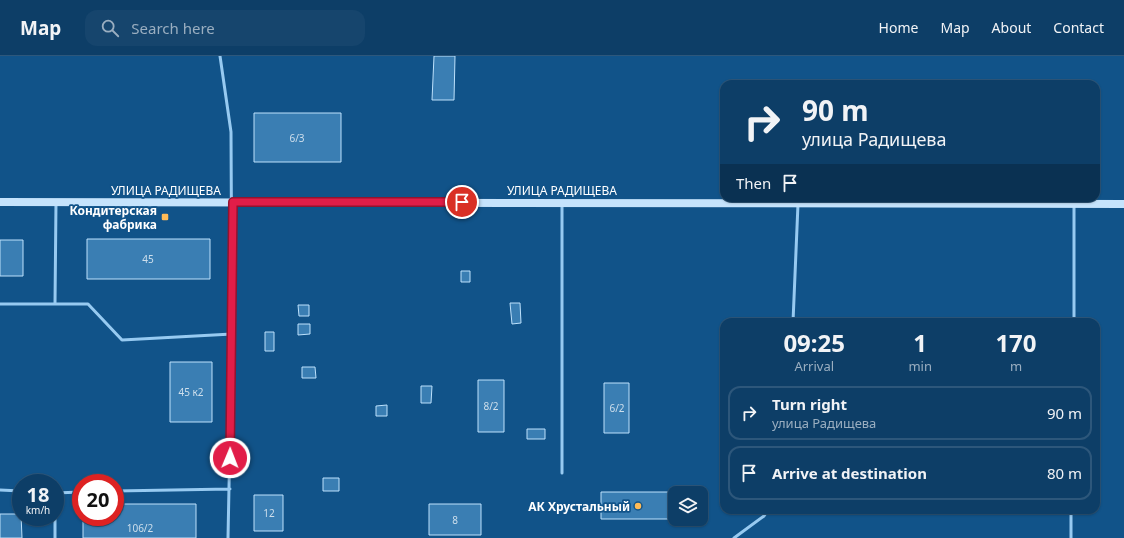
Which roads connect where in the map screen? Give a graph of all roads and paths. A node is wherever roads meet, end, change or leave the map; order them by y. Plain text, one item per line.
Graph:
1 (220, 56) edge
2 (0, 202) edge
3 (56, 202) junction
4 (233, 202) junction
5 (562, 202) junction
6 (798, 204) junction
7 (1074, 204) junction
8 (1124, 204) edge
9 (0, 304) edge
10 (55, 304) junction
11 (793, 318) edge
12 (1074, 318) edge
13 (232, 334) junction
14 (562, 473) dead end
15 (230, 489) junction
16 (0, 490) edge
17 (12, 491) edge
18 (124, 491) edge
19 (765, 514) edge
20 (1071, 514) edge
21 (55, 526) edge
22 (55, 538) edge
23 (228, 538) edge
24 (734, 538) edge
25 (1071, 538) edge

1 - 4 lane
2 - 3 street, УЛИЦА РАДИЩЕВА
3 - 4 street, УЛИЦА РАДИЩЕВА
3 - 10 lane
4 - 5 street, УЛИЦА РАДИЩЕВА
4 - 13 lane
5 - 6 street, УЛИЦА РАДИЩЕВА
5 - 14 lane
6 - 7 street, УЛИЦА РАДИЩЕВА
6 - 11 lane
7 - 8 street, УЛИЦА РАДИЩЕВА
7 - 12 lane
9 - 10 lane
10 - 13 lane
13 - 15 lane
15 - 18 lane
15 - 23 lane
16 - 17 lane
19 - 24 lane
20 - 25 lane
21 - 22 lane

